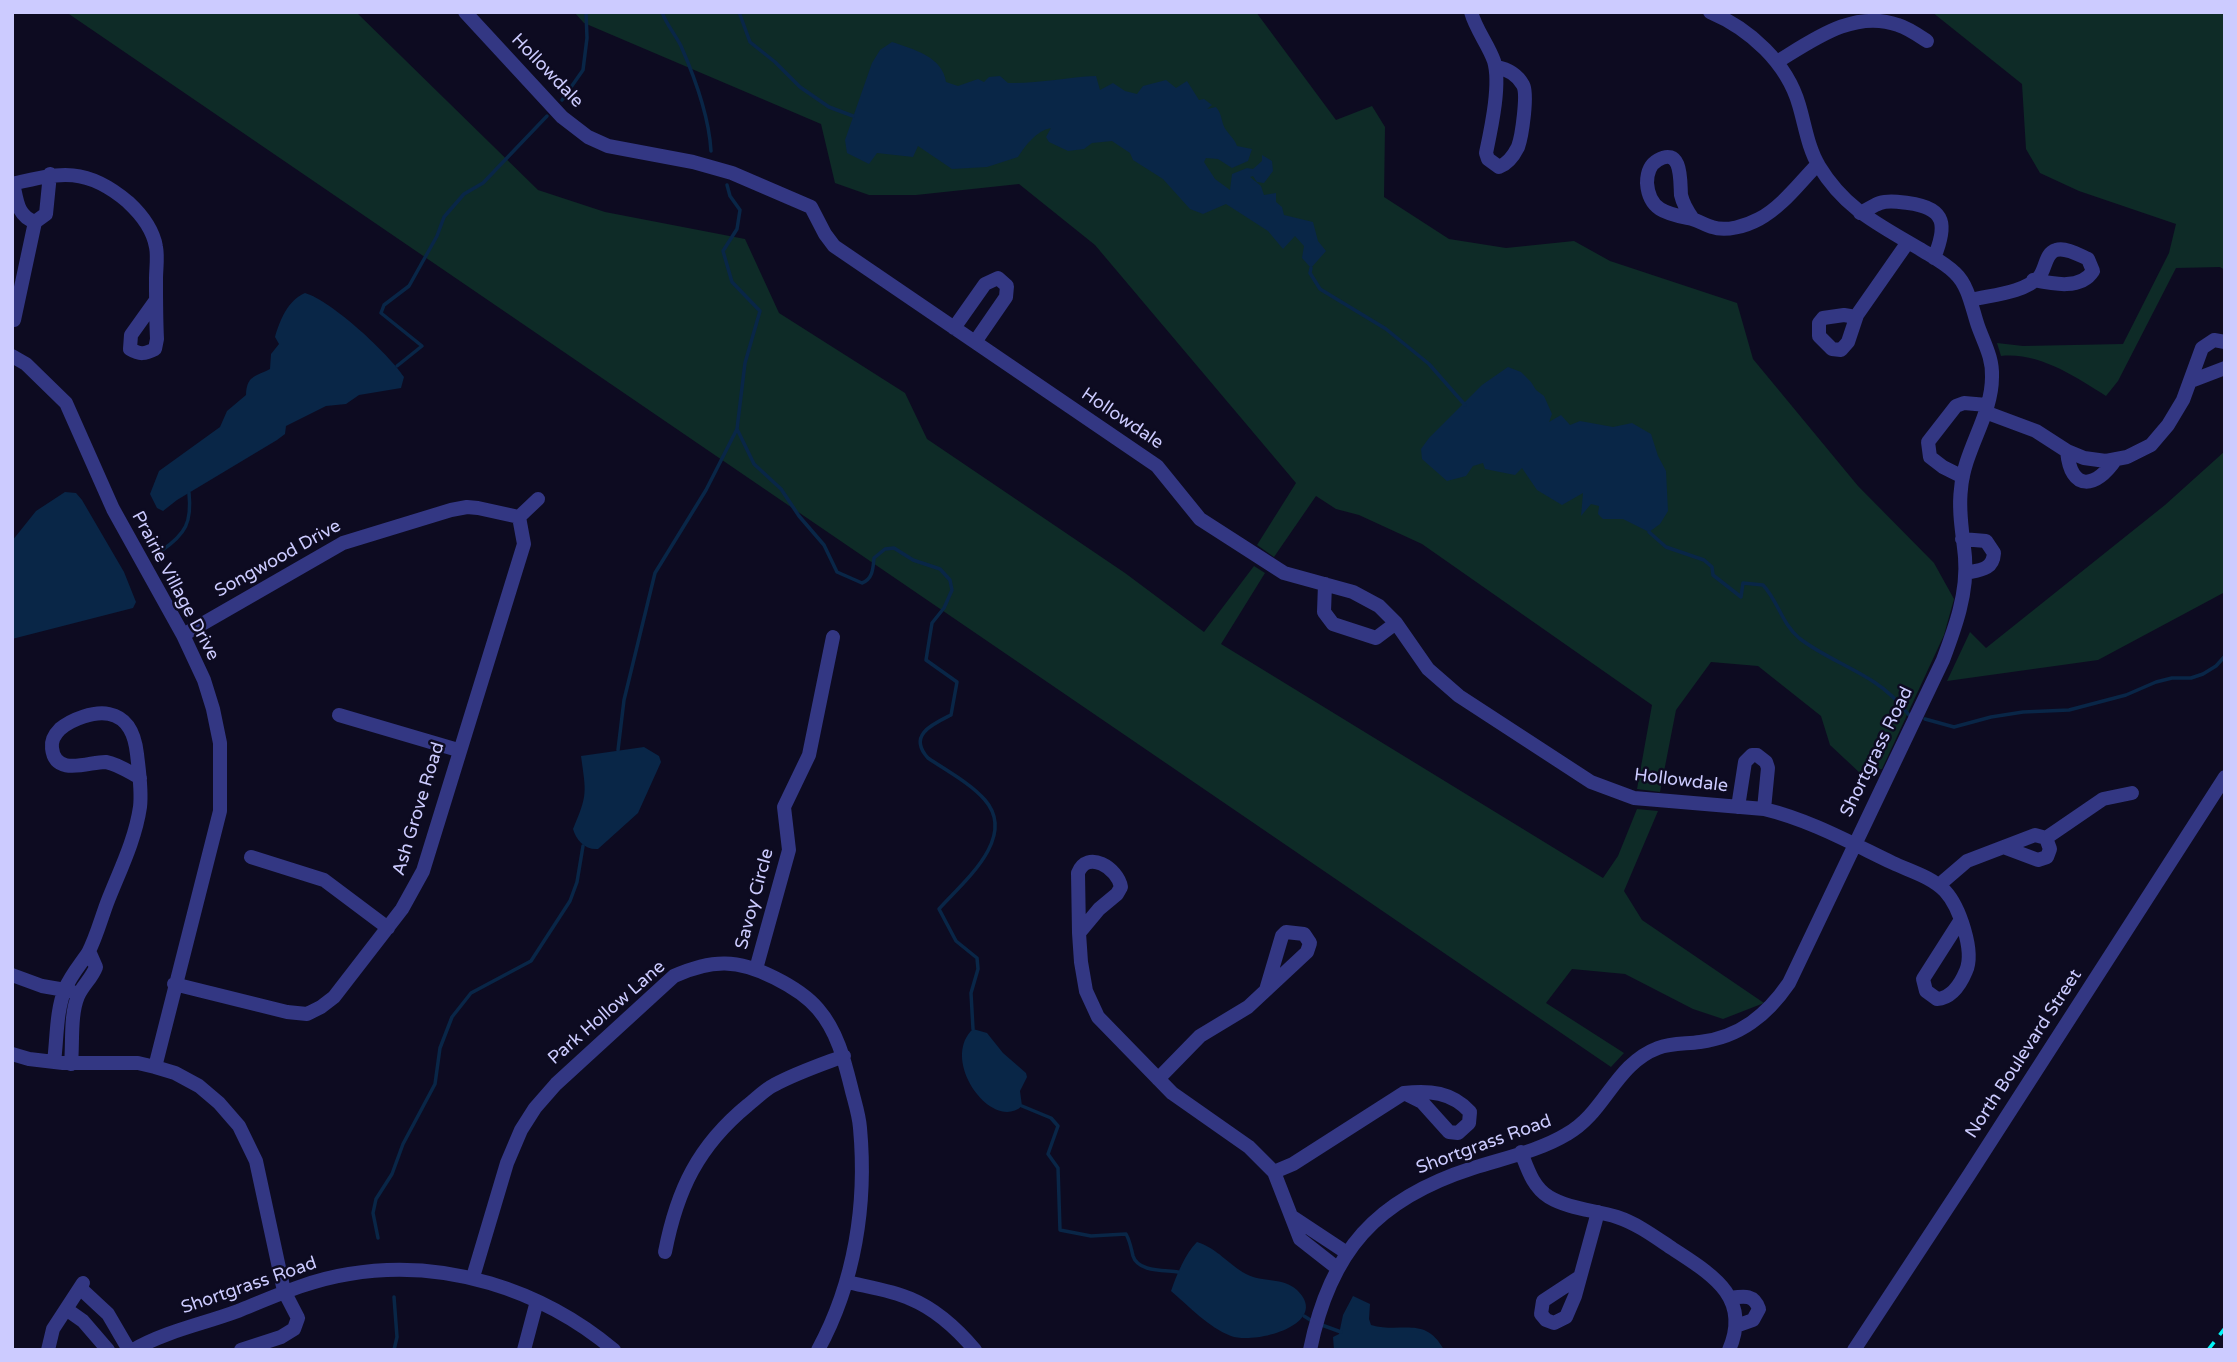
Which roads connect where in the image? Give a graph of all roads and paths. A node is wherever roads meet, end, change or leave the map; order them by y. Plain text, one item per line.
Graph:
1 (465, 12) edge
2 (1471, 12) edge
3 (1710, 12) edge
4 (1927, 41) dead end
5 (1777, 62) junction
6 (1496, 67) junction
7 (1818, 164) junction
8 (50, 174) junction
9 (13, 184) edge
10 (1860, 213) junction
11 (1693, 219) dead end
12 (35, 222) junction
13 (1908, 242) junction
14 (1934, 258) junction
15 (2033, 280) dead end
16 (156, 300) dead end
17 (1971, 300) junction
18 (1856, 317) dead end
19 (14, 320) edge
20 (954, 328) junction
21 (975, 342) junction
22 (2225, 342) edge
23 (12, 356) edge
24 (2225, 368) edge
25 (2190, 381) junction
26 (1986, 409) junction
27 (2067, 451) junction
28 (2116, 459) junction
29 (1963, 477) junction
30 (538, 499) dead end
31 (519, 517) junction
32 (1962, 539) junction
33 (1965, 573) junction
34 (1325, 584) junction
35 (1396, 623) junction
36 (183, 635) junction
37 (833, 637) dead end
38 (339, 715) dead end
39 (458, 750) junction
40 (2225, 777) edge
41 (140, 778) junction
42 (2132, 793) dead end
43 (1738, 807) junction
44 (1764, 809) junction
45 (2046, 838) junction
46 (1854, 845) junction
47 (2006, 848) junction
48 (251, 857) dead end
49 (1938, 886) junction
50 (1960, 921) junction
51 (387, 928) junction
52 (1079, 933) junction
53 (756, 969) junction
54 (12, 975) edge
55 (174, 984) junction
56 (1266, 990) dead end
57 (72, 992) junction
58 (60, 1014) junction
59 (75, 1016) junction
60 (12, 1054) edge
61 (844, 1056) junction
62 (54, 1062) junction
63 (71, 1064) junction
64 (155, 1067) junction
65 (1158, 1079) junction
66 (1404, 1093) dead end
67 (1521, 1152) junction
68 (1274, 1172) junction
69 (1598, 1212) junction
70 (1291, 1216) junction
71 (665, 1252) dead end
72 (1347, 1253) junction
73 (1337, 1268) junction
74 (473, 1277) junction
75 (1578, 1278) dead end
76 (847, 1282) junction
77 (284, 1291) junction
78 (537, 1301) junction
79 (66, 1309) junction
80 (108, 1314) junction
81 (92, 1329) junction
82 (48, 1350) edge
83 (108, 1350) edge
84 (131, 1350) edge
85 (240, 1350) edge
86 (524, 1350) edge
87 (614, 1350) edge
88 (818, 1350) edge
89 (975, 1350) edge
90 (1310, 1350) edge
91 (1729, 1350) edge
92 (1854, 1350) edge

1 - 20 street, Hollowdale
2 - 6 street
3 - 5 street, Shortgrass Road
4 - 5 street
5 - 7 street, Shortgrass Road
6 - 6 street
7 - 10 street, Shortgrass Road
7 - 11 street
8 - 9 street
8 - 12 street
8 - 16 street
9 - 12 street
10 - 13 street, Shortgrass Road
10 - 14 street
12 - 19 street
13 - 14 street, Shortgrass Road
13 - 18 street
14 - 17 street, Shortgrass Road
15 - 17 street
17 - 26 street, Shortgrass Road
20 - 21 street, Hollowdale
20 - 21 street
21 - 34 street, Hollowdale
22 - 25 street
23 - 36 street, Prairie Village Drive
24 - 25 street
25 - 28 street
26 - 27 street
26 - 29 street, Shortgrass Road
26 - 29 street
27 - 28 street
27 - 28 street
29 - 32 street, Shortgrass Road
30 - 31 street
31 - 36 street, Songwood Drive
31 - 39 street, Ash Grove Road
32 - 33 street, Shortgrass Road
32 - 33 street
33 - 46 street, Shortgrass Road
34 - 35 street, Hollowdale
34 - 35 street
35 - 43 street, Hollowdale
36 - 55 street, Prairie Village Drive
37 - 53 street, Savoy Circle
38 - 39 street
39 - 51 street, Ash Grove Road
40 - 92 street, North Boulevard Street
41 - 41 street
41 - 57 street
42 - 45 street
43 - 44 street, Hollowdale
43 - 44 street
44 - 46 street, Hollowdale
45 - 47 street
45 - 47 street
46 - 49 street, Hollowdale
46 - 67 street, Shortgrass Road
47 - 49 street
48 - 51 street
49 - 50 street
50 - 50 street
51 - 55 street, Ash Grove Road
52 - 52 street
52 - 65 street
53 - 61 street, Park Hollow Lane
53 - 74 street, Park Hollow Lane
54 - 57 street
55 - 64 street, Prairie Village Drive
56 - 65 street
57 - 58 street
57 - 59 street
58 - 59 street
58 - 62 street
59 - 63 street
60 - 62 street
61 - 71 street
61 - 76 street, Park Hollow Lane
62 - 63 street
63 - 64 street
64 - 77 street
65 - 68 street
66 - 68 street
67 - 69 street
67 - 72 street, Shortgrass Road
68 - 70 street
69 - 75 street
69 - 91 street
70 - 72 street
70 - 73 street
72 - 73 street, Shortgrass Road
73 - 90 street, Shortgrass Road
74 - 77 street, Shortgrass Road
74 - 78 street, Shortgrass Road
76 - 88 street, Park Hollow Lane
76 - 89 street
77 - 84 street, Shortgrass Road
77 - 85 street
78 - 86 street
78 - 87 street, Shortgrass Road
79 - 80 street
79 - 81 street
79 - 82 street
80 - 81 street
80 - 84 street
81 - 83 street

